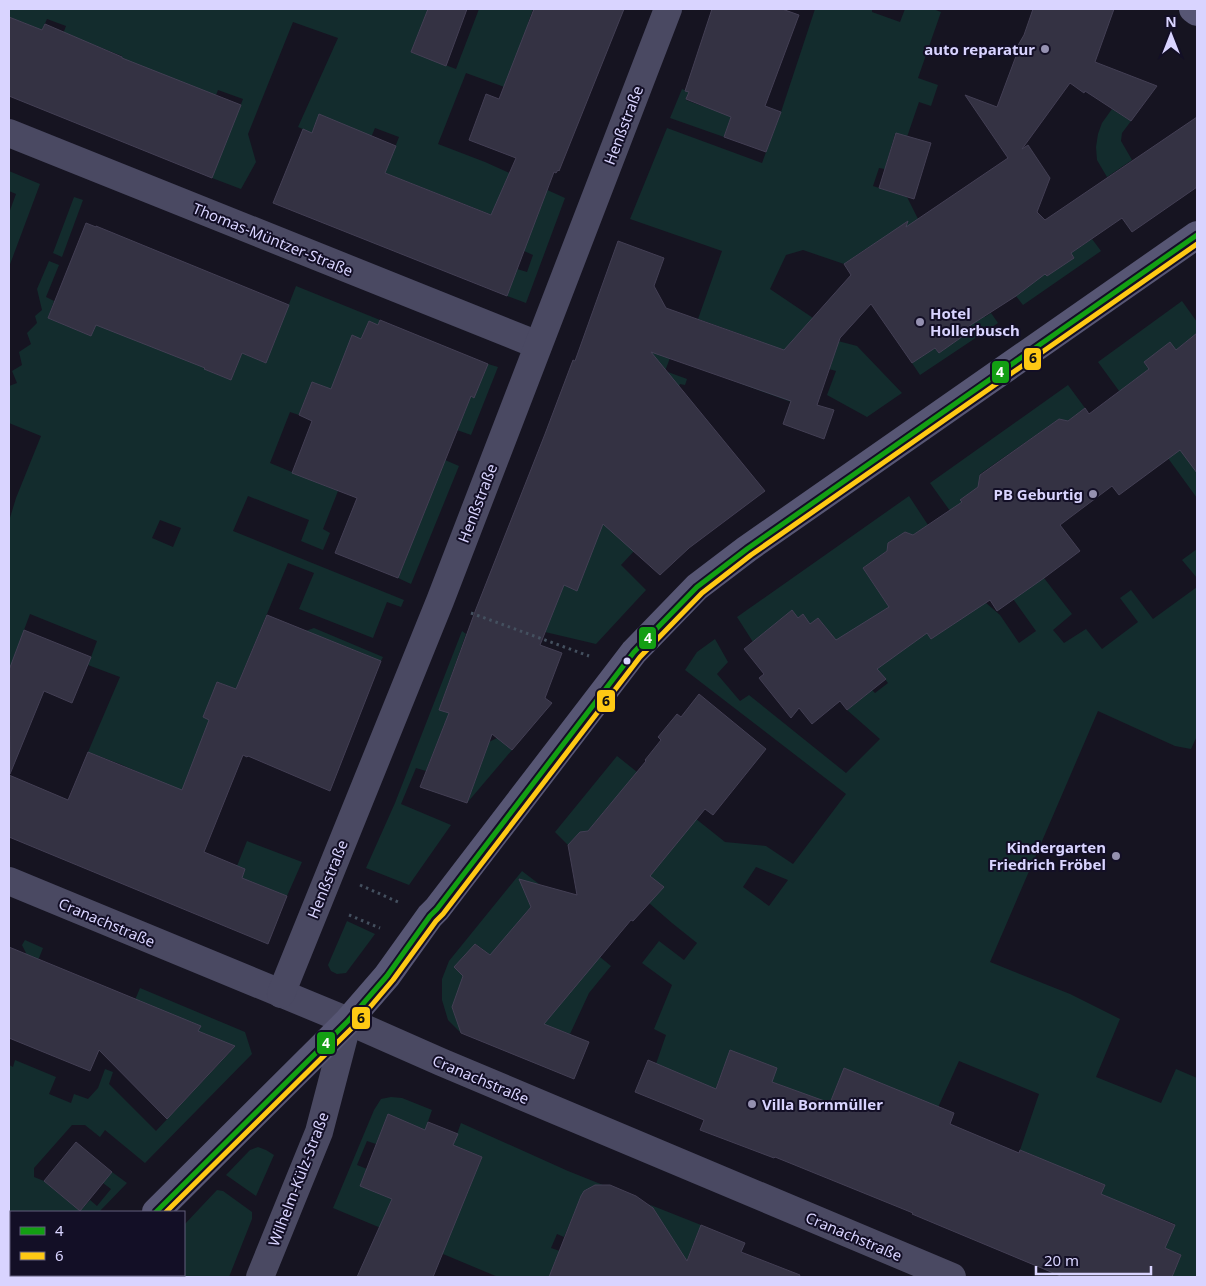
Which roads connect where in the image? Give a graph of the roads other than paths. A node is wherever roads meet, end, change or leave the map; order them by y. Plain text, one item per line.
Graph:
1 (668, 9) edge
2 (1193, 9) edge
3 (1197, 12) edge
4 (9, 133) edge
5 (1197, 235) edge
6 (538, 345) junction
7 (9, 881) edge
8 (281, 994) junction
9 (348, 1021) junction
10 (157, 1211) edge
11 (260, 1277) edge
12 (952, 1277) edge

1 - 6 street, Henßstraße
2 - 3 street
4 - 6 street, Thomas-Müntzer-Straße
5 - 9 street
6 - 8 street, Henßstraße
7 - 8 street, Cranachstraße
8 - 9 street, Cranachstraße
9 - 10 street
9 - 11 street, Wilhelm-Külz-Straße
9 - 12 street, Cranachstraße

